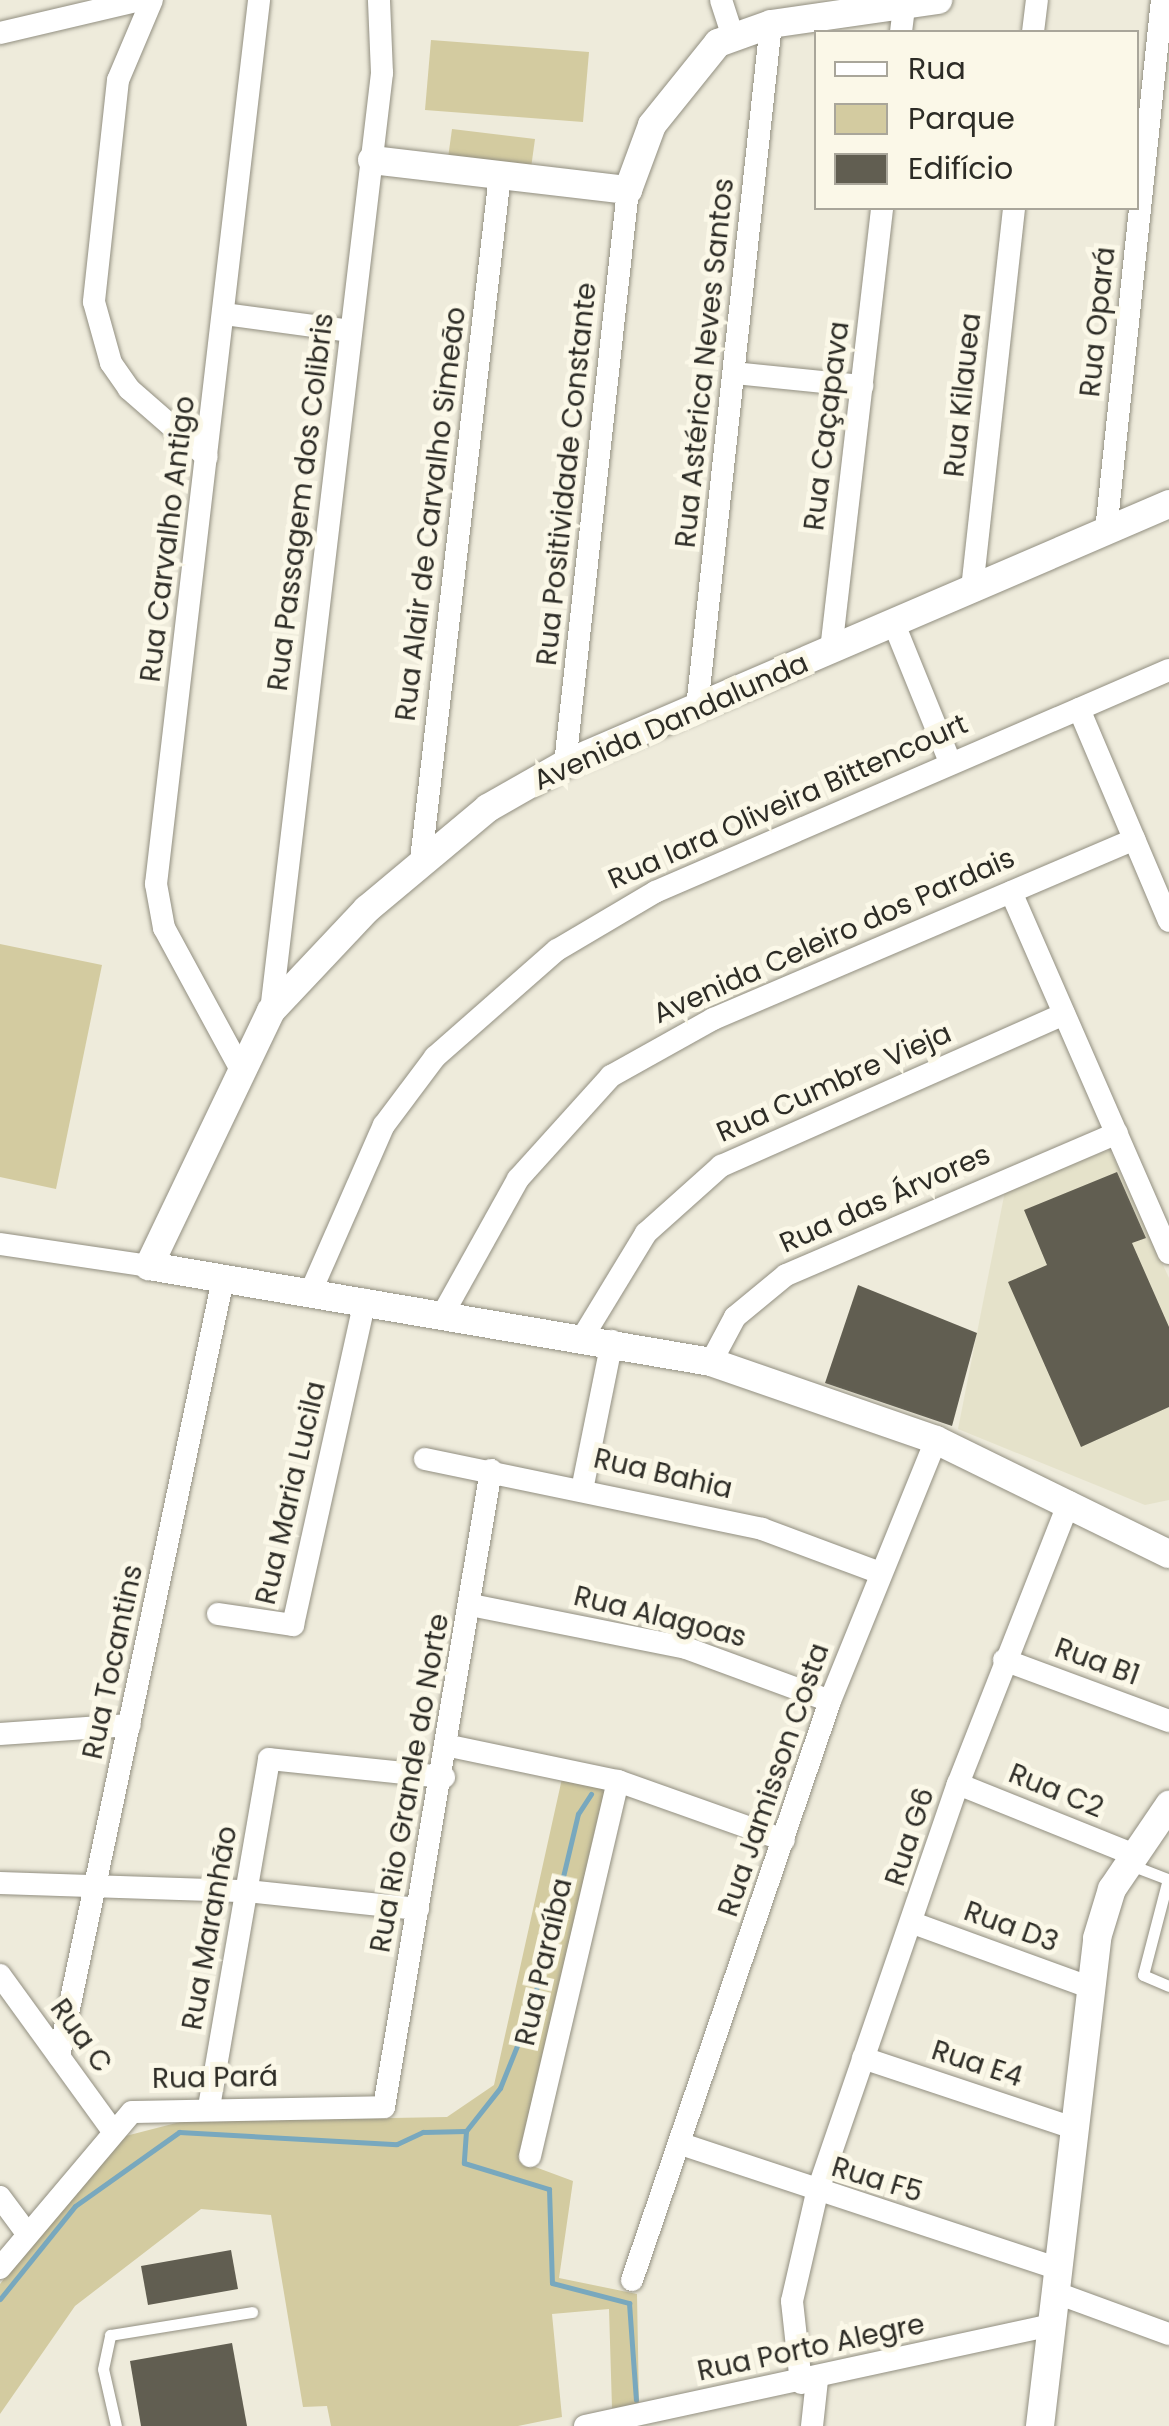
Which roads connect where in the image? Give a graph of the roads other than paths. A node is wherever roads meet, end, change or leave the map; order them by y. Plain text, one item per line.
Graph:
1 (141, 0) edge
2 (152, 0) edge
3 (258, 0) edge
4 (379, 0) edge
5 (722, 0) edge
6 (938, 0) edge
7 (1036, 0) edge
8 (1162, 0) edge
9 (902, 19) edge
10 (771, 24) junction
11 (1033, 30) edge
12 (0, 33) edge
13 (733, 36) junction
14 (372, 160) junction
15 (500, 175) junction
16 (628, 190) junction
17 (882, 210) edge
18 (1014, 210) edge
19 (225, 314) junction
20 (351, 331) junction
21 (734, 373) junction
22 (862, 386) junction
23 (207, 457) junction
24 (1169, 504) edge
25 (1106, 531) junction
26 (972, 589) junction
27 (894, 624) junction
28 (831, 650) junction
29 (1169, 670) edge
30 (698, 708) junction
31 (1079, 709) junction
32 (950, 762) junction
33 (565, 764) junction
34 (1134, 839) junction
35 (422, 860) junction
36 (1010, 892) junction
37 (1169, 921) edge
38 (271, 1011) junction
39 (1064, 1014) junction
40 (239, 1066) junction
41 (1117, 1133) junction
42 (0, 1244) edge
43 (1169, 1253) edge
44 (149, 1266) junction
45 (224, 1279) junction
46 (312, 1291) junction
47 (365, 1300) junction
48 (444, 1312) junction
49 (584, 1335) junction
50 (612, 1341) junction
51 (712, 1362) junction
52 (936, 1440) junction
53 (426, 1459) dead end
54 (491, 1470) junction
55 (583, 1485) junction
56 (1069, 1502) junction
57 (1164, 1544) edge
58 (880, 1573) junction
59 (471, 1605) junction
60 (218, 1614) dead end
61 (1004, 1660) junction
62 (830, 1701) junction
63 (1169, 1720) edge
64 (130, 1725) junction
65 (0, 1734) edge
66 (450, 1746) junction
67 (444, 1776) junction
68 (618, 1781) junction
69 (958, 1784) junction
70 (1169, 1805) edge
71 (784, 1840) junction
72 (1129, 1858) junction
73 (100, 1882) junction
74 (0, 1883) edge
75 (246, 1891) junction
76 (418, 1909) junction
77 (913, 1923) junction
78 (0, 1975) edge
79 (1169, 1986) edge
80 (1089, 1987) junction
81 (59, 2056) junction
82 (863, 2058) junction
83 (210, 2107) junction
84 (384, 2107) joint
85 (1071, 2127) junction
86 (113, 2131) junction
87 (680, 2144) junction
88 (530, 2156) dead end
89 (816, 2193) junction
90 (0, 2197) edge
91 (26, 2232) junction
92 (0, 2268) edge
93 (632, 2280) dead end
94 (1056, 2280) junction
95 (252, 2312) dead end
96 (1050, 2326) junction
97 (1169, 2334) edge
98 (809, 2381) junction
99 (642, 2420) edge
100 (116, 2426) edge
101 (584, 2426) edge
102 (812, 2426) edge
103 (1038, 2426) edge

1 - 12 street
2 - 23 street
3 - 19 street, Rua Carvalho Antigo
4 - 14 street, Rua Passagem dos Colibris
5 - 13 street
6 - 9 street
7 - 11 street
8 - 25 street, Rua Opará
9 - 10 street
10 - 13 street
10 - 21 street, Rua Astérica Neves Santos
13 - 16 street
14 - 15 street
14 - 20 street, Rua Passagem dos Colibris
15 - 16 street
15 - 35 street, Rua Alair de Carvalho Simeão
16 - 33 street, Rua Positividade Constante
17 - 22 street, Rua Caçapava
18 - 26 street, Rua Kilauea
19 - 20 street
19 - 23 street, Rua Carvalho Antigo
20 - 38 street, Rua Passagem dos Colibris
21 - 22 street
21 - 30 street, Rua Astérica Neves Santos
22 - 28 street, Rua Caçapava
23 - 40 street, Rua Carvalho Antigo
24 - 25 street, Avenida Dandalunda
25 - 26 street, Avenida Dandalunda
26 - 27 street, Avenida Dandalunda
27 - 28 street, Avenida Dandalunda
27 - 32 street
28 - 30 street, Avenida Dandalunda
29 - 31 street, Rua Iara Oliveira Bittencourt
30 - 33 street, Avenida Dandalunda
31 - 32 street, Rua Iara Oliveira Bittencourt
31 - 34 street
32 - 46 street, Rua Iara Oliveira Bittencourt
33 - 35 street, Avenida Dandalunda
34 - 36 street, Avenida Celeiro dos Pardais
34 - 37 street
35 - 38 street, Avenida Dandalunda
36 - 39 street
36 - 48 street, Avenida Celeiro dos Pardais
38 - 40 street, Avenida Dandalunda
39 - 41 street
39 - 49 street, Rua Cumbre Vieja
40 - 44 street, Avenida Dandalunda
41 - 43 street
41 - 51 street, Rua das Árvores
42 - 44 street
44 - 45 street
45 - 46 street
45 - 64 street, Rua Tocantins
46 - 47 street
47 - 48 street
47 - 60 street, Rua Maria Lucila
48 - 49 street
49 - 50 street
50 - 51 street
50 - 55 street
51 - 52 street
52 - 56 street
52 - 58 street, Rua Jamisson Costa
53 - 54 street, Rua Bahia
54 - 55 street, Rua Bahia
54 - 59 street, Rua Rio Grande do Norte
55 - 58 street, Rua Bahia
56 - 57 street
56 - 61 street, Rua G6
58 - 62 street, Rua Jamisson Costa
59 - 62 street, Rua Alagoas
59 - 66 street, Rua Rio Grande do Norte
61 - 63 street, Rua B1
61 - 69 street, Rua G6
62 - 71 street, Rua Jamisson Costa
64 - 65 street
64 - 73 street, Rua Tocantins
66 - 67 street, Rua Rio Grande do Norte
66 - 68 street
67 - 75 street, Rua Maranhão
67 - 76 street, Rua Rio Grande do Norte
68 - 71 street
68 - 88 street, Rua Paraíba
69 - 72 street, Rua C2
69 - 77 street, Rua G6
70 - 72 street
71 - 87 street, Rua Jamisson Costa
72 - 79 lane
72 - 80 street
73 - 74 street
73 - 75 street
73 - 81 street, Rua Tocantins
75 - 76 street
75 - 83 street, Rua Maranhão
76 - 84 street, Rua Rio Grande do Norte
77 - 80 street, Rua D3
77 - 82 street, Rua G6
78 - 81 street, Rua C
80 - 85 street
81 - 86 street, Rua C
82 - 85 street, Rua E4
82 - 89 street, Rua G6
83 - 84 street, Rua Pará
83 - 86 street, Rua Pará
85 - 94 street
86 - 91 street, Rua Pará
87 - 89 street, Rua F5
87 - 93 street, Rua Jamisson Costa
89 - 94 street, Rua F5
89 - 98 street, Rua G6
90 - 91 street
91 - 92 street, Rua Pará
94 - 96 street
94 - 97 street, Rua F5
95 - 100 lane
96 - 98 street, Rua Porto Alegre
96 - 103 street
98 - 99 street, Rua Porto Alegre
98 - 102 street, Rua G6
99 - 101 street, Rua Porto Alegre

